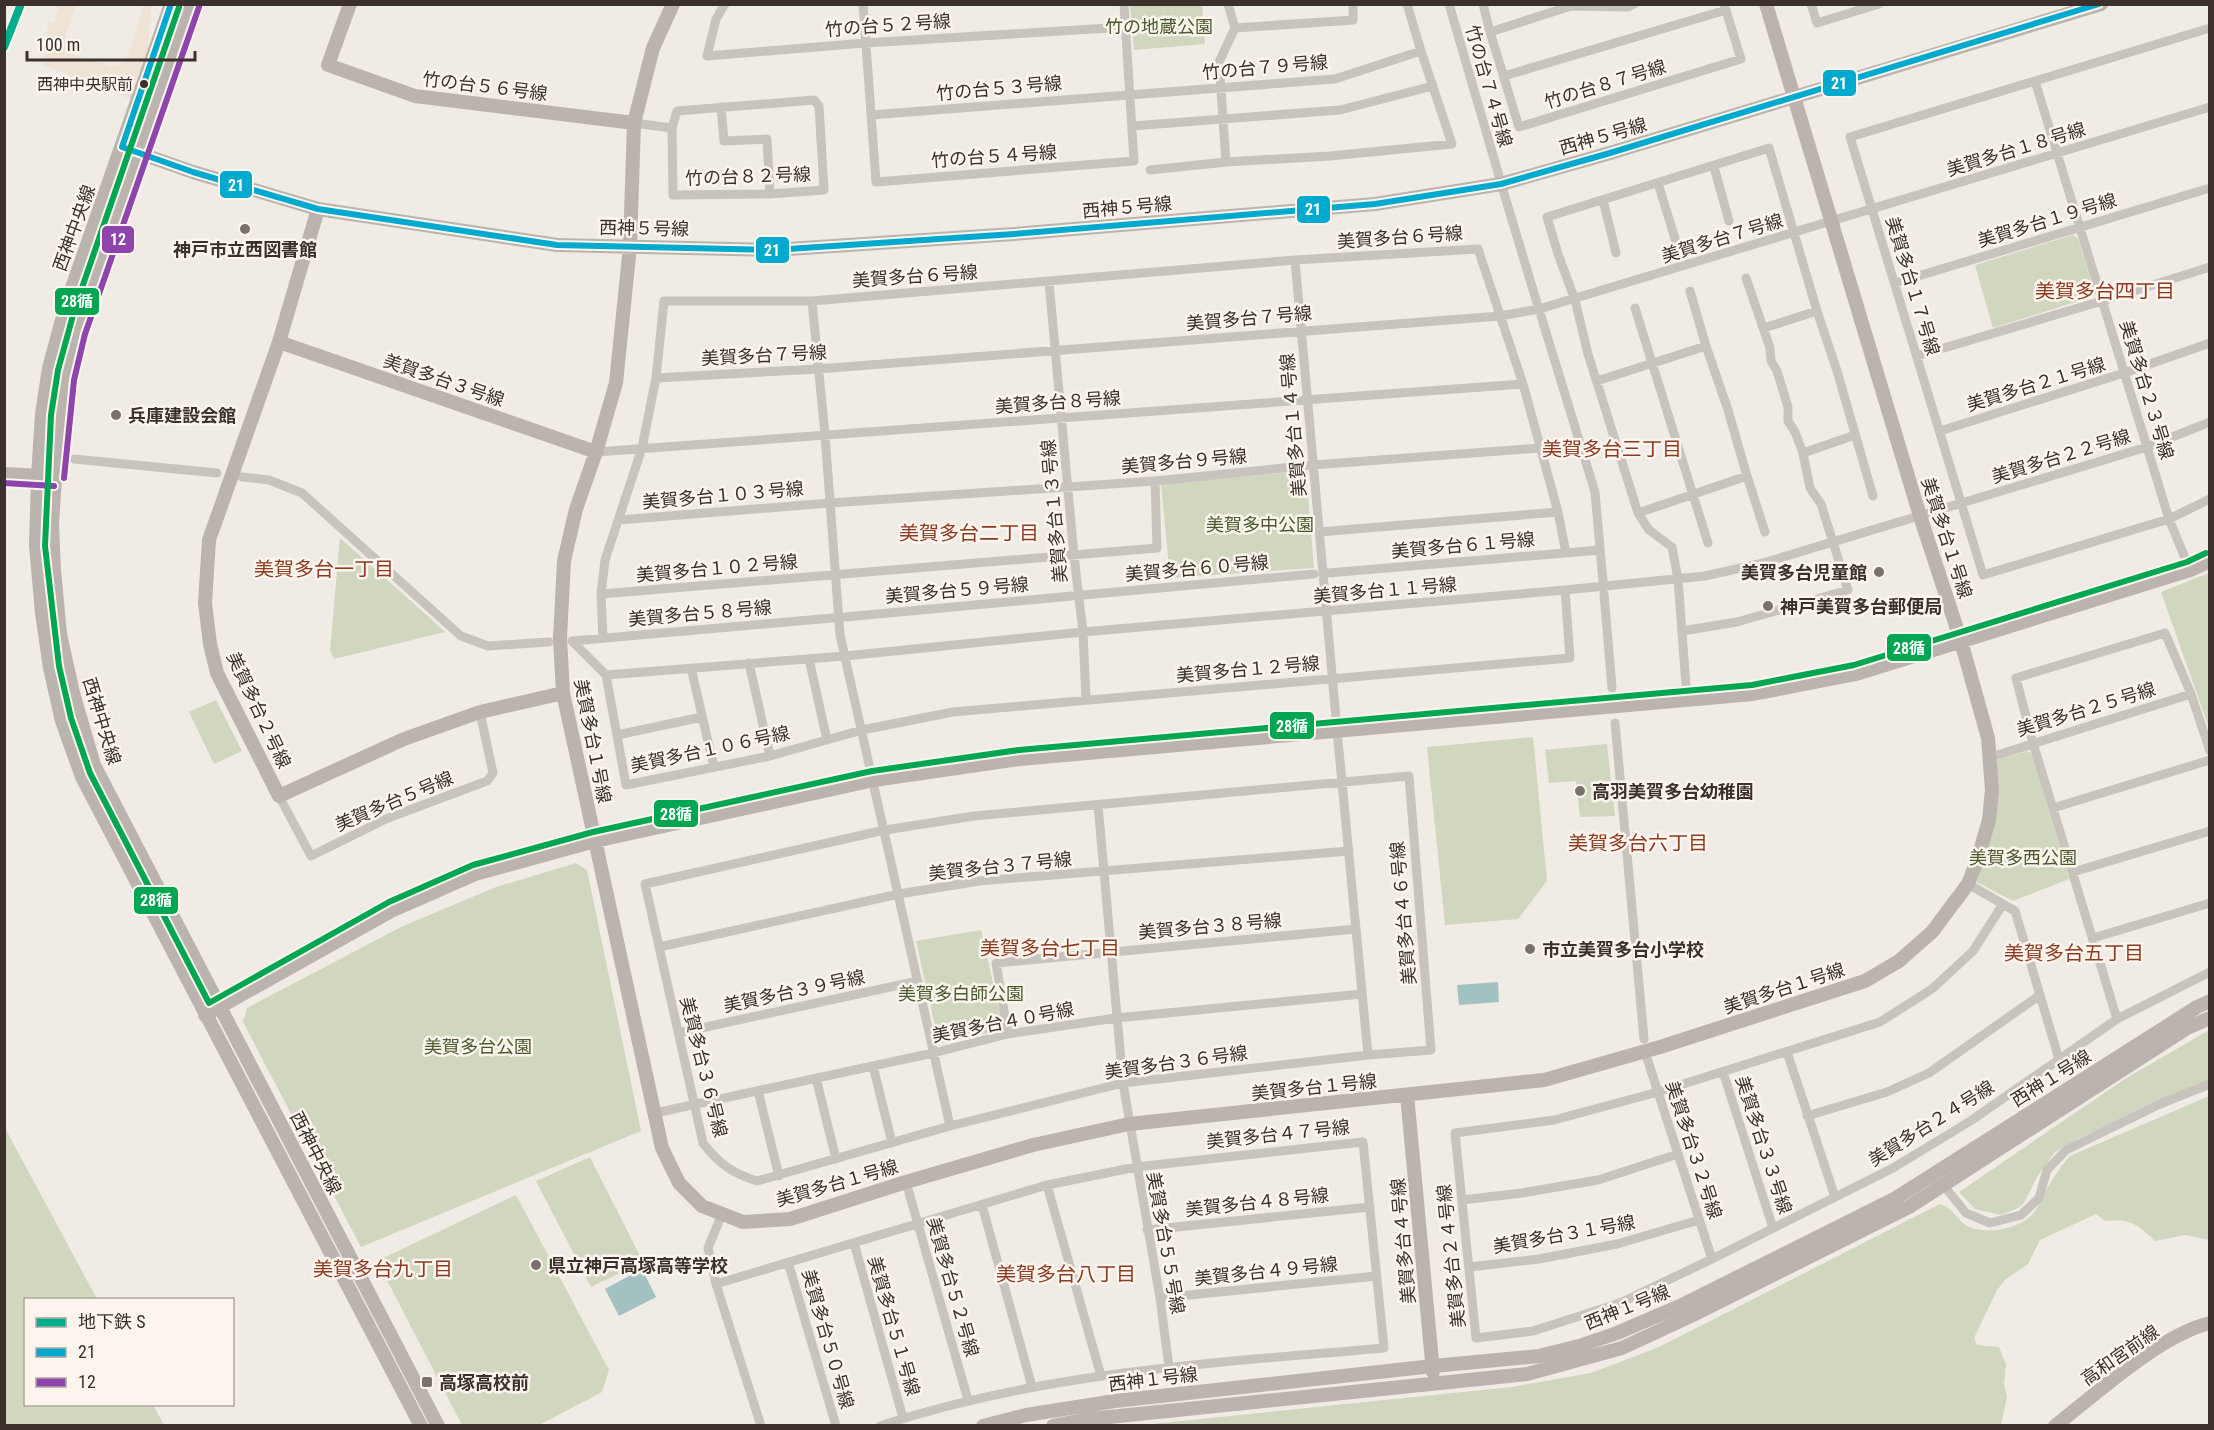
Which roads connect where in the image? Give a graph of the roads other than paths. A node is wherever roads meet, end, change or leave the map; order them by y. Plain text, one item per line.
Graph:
1 (171, 4) edge
2 (190, 4) edge
3 (350, 4) edge
4 (673, 4) edge
5 (724, 4) edge
6 (863, 4) edge
7 (1125, 4) edge
8 (1228, 4) edge
9 (1353, 4) edge
10 (1407, 4) edge
11 (1449, 4) edge
12 (1483, 4) edge
13 (1634, 4) edge
14 (1766, 4) edge
15 (1811, 4) edge
16 (1878, 4) edge
17 (2101, 4) edge
18 (1725, 7) edge
19 (1126, 27) junction
20 (1234, 28) junction
21 (2210, 28) edge
22 (1490, 32) junction
23 (866, 43) junction
24 (1421, 51) junction
25 (1504, 76) junction
26 (2035, 81) junction
27 (1433, 86) junction
28 (1220, 88) junction
29 (1130, 94) junction
30 (1795, 98) junction
31 (721, 107) junction
32 (2210, 107) edge
33 (871, 115) junction
34 (1222, 118) junction
35 (634, 123) junction
36 (1132, 126) junction
37 (672, 128) junction
38 (122, 147) junction
39 (139, 153) junction
40 (2057, 153) junction
41 (1226, 162) junction
42 (1714, 167) junction
43 (1150, 170) dead end
44 (1499, 176) dead end
45 (1658, 183) junction
46 (2210, 188) edge
47 (1503, 190) dead end
48 (770, 194) junction
49 (1603, 200) junction
50 (318, 209) junction
51 (1873, 210) junction
52 (1729, 221) dead end
53 (1832, 223) junction
54 (2080, 227) junction
55 (1794, 234) junction
56 (1676, 242) dead end
57 (630, 246) junction
58 (1616, 253) dead end
59 (1295, 260) junction
60 (2210, 267) edge
61 (1746, 278) dead end
62 (1049, 283) junction
63 (1895, 284) junction
64 (1690, 291) dead end
65 (1575, 300) junction
66 (812, 301) junction
67 (2102, 301) junction
68 (1537, 303) dead end
69 (1635, 308) dead end
70 (1817, 311) junction
71 (1500, 315) junction
72 (1541, 316) dead end
73 (1764, 328) junction
74 (1301, 330) junction
75 (279, 342) junction
76 (2210, 343) edge
77 (1706, 346) junction
78 (1056, 350) junction
79 (1917, 356) junction
80 (1653, 363) junction
81 (818, 369) junction
82 (2124, 374) junction
83 (656, 378) junction
84 (1597, 381) junction
85 (1523, 384) junction
86 (1307, 399) junction
87 (1062, 418) junction
88 (2210, 422) edge
89 (1940, 431) junction
90 (825, 435) junction
91 (1855, 435) junction
92 (2147, 447) junction
93 (642, 448) junction
94 (1540, 448) junction
95 (596, 452) junction
96 (1803, 453) junction
97 (74, 459) dead end
98 (1313, 465) junction
99 (217, 473) dead end
100 (4, 474) edge
101 (38, 476) junction
102 (1747, 476) junction
103 (55, 477) junction
104 (242, 477) dead end
105 (1155, 481) junction
106 (1068, 487) junction
107 (1693, 494) junction
108 (1873, 496) dead end
109 (2210, 500) edge
110 (830, 503) junction
111 (1962, 503) junction
112 (1558, 512) junction
113 (1638, 513) junction
114 (1920, 516) junction
115 (2169, 519) junction
116 (619, 520) junction
117 (1320, 532) junction
118 (1765, 532) dead end
119 (1834, 542) junction
120 (1708, 543) dead end
121 (1600, 550) junction
122 (1566, 553) junction
123 (1074, 556) junction
124 (2210, 561) edge
125 (2190, 570) junction
126 (1328, 573) dead end
127 (1314, 574) dead end
128 (835, 575) junction
129 (1678, 579) junction
130 (1603, 582) dead end
131 (1565, 590) junction
132 (601, 594) junction
133 (1604, 594) dead end
134 (1083, 595) dead end
135 (1072, 596) dead end
136 (1327, 612) junction
137 (845, 616) dead end
138 (832, 618) dead end
139 (1682, 631) junction
140 (1083, 632) junction
141 (603, 638) junction
142 (1961, 641) junction
143 (549, 642) dead end
144 (845, 656) junction
145 (809, 659) junction
146 (749, 663) junction
147 (691, 668) junction
148 (606, 675) junction
149 (1333, 678) junction
150 (1612, 688) dead end
151 (563, 693) junction
152 (2191, 694) junction
153 (1687, 699) junction
154 (1086, 700) junction
155 (480, 712) junction
156 (702, 717) junction
157 (1615, 723) dead end
158 (862, 730) junction
159 (1337, 730) junction
160 (617, 735) junction
161 (827, 740) junction
162 (2033, 743) junction
163 (2210, 751) edge
164 (770, 756) junction
165 (1991, 757) junction
166 (2210, 760) edge
167 (714, 767) junction
168 (874, 780) junction
169 (1342, 782) junction
170 (279, 796) junction
171 (1098, 805) junction
172 (2053, 808) junction
173 (885, 830) junction
174 (2210, 831) edge
175 (595, 841) junction
176 (1349, 851) junction
177 (1104, 872) junction
178 (2073, 872) junction
179 (1968, 884) junction
180 (899, 894) junction
181 (2210, 903) edge
182 (2003, 904) junction
183 (1356, 929) junction
184 (2093, 938) junction
185 (659, 947) junction
186 (1111, 951) junction
187 (2210, 972) edge
188 (918, 981) junction
189 (1362, 994) junction
190 (2040, 995) junction
191 (2210, 1001) edge
192 (220, 1007) junction
193 (205, 1015) junction
194 (1116, 1018) junction
195 (2210, 1018) edge
196 (2118, 1019) junction
197 (678, 1033) junction
198 (1008, 1034) junction
199 (1644, 1045) junction
200 (1787, 1052) junction
201 (933, 1053) junction
202 (1368, 1054) junction
203 (2059, 1059) junction
204 (873, 1066) junction
205 (1723, 1072) junction
206 (816, 1078) junction
207 (1123, 1083) junction
208 (2210, 1084) edge
209 (758, 1090) junction
210 (1658, 1092) junction
211 (1407, 1095) junction
212 (693, 1105) junction
213 (654, 1113) junction
214 (1807, 1116) junction
215 (1129, 1124) junction
216 (950, 1126) junction
217 (892, 1143) junction
218 (1678, 1155) junction
219 (836, 1159) junction
220 (1136, 1167) junction
221 (779, 1176) junction
222 (906, 1182) junction
223 (1047, 1185) junction
224 (1944, 1186) junction
225 (1834, 1197) junction
226 (1462, 1200) junction
227 (982, 1205) junction
228 (1370, 1207) junction
229 (722, 1214) junction
230 (1699, 1220) junction
231 (918, 1224) junction
232 (1773, 1228) junction
233 (1147, 1230) junction
234 (854, 1243) junction
235 (1712, 1259) junction
236 (788, 1262) junction
237 (1469, 1267) junction
238 (1377, 1276) junction
239 (717, 1284) junction
240 (1160, 1298) junction
241 (2210, 1323) edge
242 (1432, 1366) junction
243 (1169, 1367) junction
244 (1101, 1376) junction
245 (1433, 1383) junction
246 (1032, 1387) junction
247 (968, 1401) junction
248 (903, 1418) junction
249 (421, 1425) edge
250 (438, 1425) edge
251 (761, 1425) edge
252 (836, 1425) edge
253 (880, 1425) edge
254 (983, 1425) edge
255 (1053, 1425) edge
256 (2055, 1425) edge

1 - 38 street, 西神中央線
2 - 39 street, 西神中央線
3 - 35 street, 竹の台５６号線
4 - 35 street, 美賀多台１号線
5 - 23 street, 竹の台５２号線
6 - 23 street, 竹の台５４号線
7 - 19 street, 竹の台５４号線
8 - 20 street
9 - 20 street
10 - 24 street
11 - 44 street, 竹の台７４号線
12 - 22 street, 竹の台８７号線
13 - 22 street
14 - 30 street, 美賀多台１号線
15 - 16 street
17 - 30 street, 西神５号線
18 - 25 street
18 - 25 street, 竹の台８７号線
19 - 23 street, 竹の台５２号線
19 - 29 street, 竹の台５４号線
20 - 28 street
21 - 26 street, 美賀多台１７号線
22 - 25 street, 竹の台８７号線
23 - 33 street, 竹の台５４号線
24 - 27 street
24 - 28 street, 竹の台７９号線
26 - 40 street, 美賀多台２３号線
26 - 51 street, 美賀多台１７号線
27 - 34 street
27 - 41 street
28 - 29 street, 竹の台７９号線
28 - 34 street
29 - 33 street, 竹の台５３号線
29 - 36 street, 竹の台５４号線
30 - 53 street, 美賀多台１号線
30 - 57 street, 西神５号線
31 - 37 street, 竹の台８２号線
31 - 48 street
31 - 48 street, 竹の台８２号線
32 - 40 street, 美賀多台１８号線
33 - 36 street, 竹の台５４号線
34 - 36 street
34 - 41 street
35 - 37 street
35 - 57 street, 美賀多台１号線
37 - 48 street, 竹の台８２号線
38 - 39 street, 西神５号線
38 - 101 street, 西神中央線
39 - 50 street, 西神５号線
39 - 103 street, 西神中央線
40 - 51 street, 美賀多台１８号線
40 - 54 street, 美賀多台２３号線
41 - 43 street
42 - 45 street
42 - 52 street
42 - 55 street
45 - 49 street
45 - 56 street
46 - 54 street, 美賀多台１９号線
47 - 68 street
49 - 58 street
49 - 65 street
50 - 57 street, 西神５号線
50 - 75 street, 美賀多台２号線
51 - 53 street, 美賀多台１８号線
51 - 63 street, 美賀多台１７号線
53 - 55 street, 美賀多台７号線
53 - 114 street, 美賀多台１号線
54 - 63 street, 美賀多台１９号線
54 - 67 street, 美賀多台２３号線
55 - 65 street, 美賀多台７号線
55 - 70 street
57 - 95 street, 美賀多台１号線
59 - 62 street, 美賀多台６号線
59 - 71 street, 美賀多台６号線
59 - 74 street, 美賀多台１４号線
60 - 67 street
61 - 73 street
62 - 66 street, 美賀多台６号線
62 - 78 street, 美賀多台１３号線
63 - 79 street, 美賀多台１７号線
64 - 77 street
65 - 71 street, 美賀多台７号線
65 - 84 street
66 - 81 street
66 - 83 street, 美賀多台６号線
67 - 79 street
67 - 82 street, 美賀多台２３号線
69 - 80 street
70 - 73 street
70 - 91 street
71 - 74 street, 美賀多台７号線
71 - 85 street, 美賀多台６号線
72 - 121 street
73 - 96 street
74 - 78 street, 美賀多台７号線
74 - 86 street, 美賀多台１４号線
75 - 95 street, 美賀多台３号線
75 - 170 street, 美賀多台２号線
76 - 82 street, 美賀多台２１号線
77 - 80 street
77 - 102 street
78 - 81 street, 美賀多台７号線
78 - 87 street, 美賀多台１３号線
79 - 89 street, 美賀多台１７号線
80 - 84 street
80 - 107 street
81 - 83 street, 美賀多台７号線
81 - 90 street
82 - 89 street, 美賀多台２１号線
82 - 92 street, 美賀多台２３号線
83 - 93 street, 美賀多台６号線
84 - 113 street
85 - 86 street, 美賀多台８号線
85 - 94 street, 美賀多台６号線
86 - 87 street, 美賀多台８号線
86 - 98 street, 美賀多台１４号線
87 - 90 street, 美賀多台８号線
87 - 106 street, 美賀多台１３号線
88 - 92 street, 美賀多台２２号線
89 - 111 street, 美賀多台１７号線
90 - 93 street, 美賀多台８号線
90 - 110 street
91 - 96 street
91 - 108 street
92 - 111 street, 美賀多台２２号線
92 - 115 street, 美賀多台２３号線
93 - 95 street, 美賀多台８号線
93 - 116 street
94 - 98 street, 美賀多台９号線
94 - 112 street, 美賀多台６号線
95 - 151 street, 美賀多台１号線
96 - 119 street
97 - 99 street
98 - 105 street, 美賀多台９号線
98 - 117 street, 美賀多台１４号線
100 - 101 street
101 - 103 street
101 - 193 street, 西神中央線
102 - 107 street
102 - 118 street
103 - 192 street, 西神中央線
104 - 143 street
105 - 106 street, 美賀多台９号線
105 - 123 street, 美賀多台１０２号線
106 - 110 street, 美賀多台９号線
106 - 123 street, 美賀多台１３号線
107 - 113 street
107 - 120 street
109 - 115 street, 美賀多台１７号線
110 - 116 street, 美賀多台１０３号線
110 - 128 street
111 - 114 street, 美賀多台２２号線
111 - 115 street, 美賀多台１７号線
112 - 117 street
112 - 122 street, 美賀多台６号線
113 - 129 street
114 - 119 street, 美賀多台１１号線
114 - 142 street, 美賀多台１号線
115 - 125 street, 美賀多台２３号線
116 - 132 street
117 - 136 street, 美賀多台１４号線
119 - 129 street, 美賀多台１１号線
119 - 139 street
121 - 122 street, 美賀多台６１号線
121 - 130 street
122 - 126 street, 美賀多台６１号線
123 - 128 street, 美賀多台１０２号線
123 - 140 street, 美賀多台１３号線
124 - 125 street
125 - 142 street
127 - 134 street, 美賀多台６０号線
128 - 132 street, 美賀多台１０２号線
128 - 144 street
129 - 131 street, 美賀多台１１号線
129 - 139 street
131 - 136 street, 美賀多台１１号線
131 - 149 street, 美賀多台１２号線
132 - 141 street
133 - 150 street
135 - 137 street, 美賀多台５９号線
136 - 140 street, 美賀多台１１号線
136 - 149 street, 美賀多台１４号線
138 - 141 street, 美賀多台５８号線
139 - 153 street
140 - 144 street, 美賀多台１１号線
140 - 154 street, 美賀多台１３号線
141 - 148 street, 美賀多台５８号線
142 - 153 street
142 - 165 street, 美賀多台１号線
144 - 145 street
144 - 158 street
145 - 146 street
145 - 161 street
146 - 147 street
146 - 164 street
147 - 148 street
147 - 156 street
148 - 160 street, 美賀多台１０６号線
149 - 154 street, 美賀多台１２号線
149 - 159 street, 美賀多台１４号線
151 - 155 street, 美賀多台２号線
151 - 175 street, 美賀多台１号線
152 - 162 street, 美賀多台２５号線
152 - 162 street
152 - 163 street
153 - 159 street
154 - 158 street, 美賀多台１２号線
155 - 170 street, 美賀多台２号線
155 - 170 street, 美賀多台５号線
156 - 160 street
156 - 167 street
157 - 199 street, 美賀多台３２号線
158 - 161 street, 美賀多台１０６号線
158 - 168 street
159 - 168 street
159 - 169 street
160 - 167 street, 美賀多台１０６号線
161 - 164 street, 美賀多台１０６号線
162 - 165 street, 美賀多台２５号線
162 - 172 street
164 - 167 street, 美賀多台１０６号線
165 - 179 street, 美賀多台１号線
166 - 172 street
168 - 173 street
168 - 175 street
169 - 171 street, 美賀多台３６号線
169 - 176 street
169 - 202 street, 美賀多台４６号線
171 - 173 street, 美賀多台３６号線
171 - 177 street, 美賀多台５５号線
172 - 178 street
173 - 180 street
173 - 185 street, 美賀多台３６号線
174 - 178 street
175 - 192 street
175 - 213 street, 美賀多台１号線
176 - 177 street, 美賀多台３７号線
176 - 183 street
177 - 180 street, 美賀多台３７号線
177 - 186 street, 美賀多台５５号線
178 - 184 street
179 - 182 street
179 - 199 street, 美賀多台１号線
180 - 185 street, 美賀多台３７号線
180 - 188 street
181 - 184 street
182 - 190 street
182 - 200 street, 美賀多台２４号線
183 - 186 street, 美賀多台３８号線
183 - 189 street
184 - 196 street
185 - 197 street, 美賀多台３６号線
186 - 194 street, 美賀多台５５号線
186 - 198 street, 美賀多台３８号線
187 - 196 street, 美賀多台２４号線
188 - 197 street, 美賀多台３９号線
188 - 201 street
189 - 194 street, 美賀多台４０号線
189 - 202 street
190 - 203 street
190 - 214 street
191 - 242 street, 西神１号線
192 - 193 street
192 - 250 street, 西神中央線
193 - 249 street, 西神中央線
194 - 198 street, 美賀多台４０号線
194 - 207 street, 美賀多台５５号線
195 - 224 street, 西神１号線
196 - 203 street, 美賀多台２４号線
197 - 212 street, 美賀多台３６号線
198 - 201 street, 美賀多台４０号線
199 - 210 street, 美賀多台３２号線
199 - 211 street, 美賀多台１号線
200 - 205 street, 美賀多台２４号線
200 - 214 street
201 - 204 street, 美賀多台４０号線
201 - 216 street
202 - 207 street, 美賀多台３６号線
203 - 225 street, 美賀多台２４号線
204 - 206 street, 美賀多台４０号線
204 - 217 street
205 - 210 street, 美賀多台２４号線
205 - 232 street, 美賀多台３３号線
206 - 209 street, 美賀多台４０号線
206 - 219 street
207 - 215 street, 美賀多台５５号線
207 - 216 street, 美賀多台３６号線
208 - 224 street
209 - 212 street, 美賀多台４０号線
209 - 221 street
210 - 218 street, 美賀多台３２号線
210 - 226 street, 美賀多台２４号線
211 - 215 street, 美賀多台１号線
211 - 242 street, 美賀多台４号線
212 - 213 street, 美賀多台４０号線
212 - 221 street, 美賀多台３６号線
213 - 229 street, 美賀多台１号線
214 - 225 street
215 - 220 street, 美賀多台５５号線
215 - 222 street, 美賀多台１号線
216 - 217 street, 美賀多台３６号線
217 - 219 street, 美賀多台３６号線
218 - 226 street
218 - 230 street, 美賀多台３２号線
219 - 221 street, 美賀多台３６号線
220 - 223 street, 美賀多台４７号線
220 - 228 street, 美賀多台４７号線
220 - 233 street, 美賀多台５５号線
222 - 229 street, 美賀多台１号線
222 - 231 street, 美賀多台５２号線
223 - 227 street, 美賀多台４７号線
223 - 244 street
224 - 245 street, 西神１号線
225 - 232 street, 美賀多台２４号線
226 - 237 street, 美賀多台２４号線
227 - 231 street, 美賀多台４７号線
227 - 246 street
228 - 233 street, 美賀多台４８号線
228 - 238 street, 美賀多台４７号線
229 - 239 street
230 - 235 street, 美賀多台３２号線
230 - 237 street, 美賀多台３１号線
231 - 234 street, 美賀多台４７号線
231 - 247 street, 美賀多台５２号線
232 - 235 street, 美賀多台２４号線
233 - 240 street, 美賀多台５５号線
234 - 236 street, 美賀多台４７号線
234 - 248 street, 美賀多台５１号線
235 - 237 street, 美賀多台２４号線
236 - 239 street, 美賀多台４７号線
236 - 252 street, 美賀多台５０号線
238 - 240 street, 美賀多台４９号線
238 - 243 street, 美賀多台４７号線
239 - 251 street
240 - 243 street, 美賀多台５５号線
241 - 256 street, 高和宮前線
242 - 245 street, 美賀多台４号線
242 - 254 street, 西神１号線
243 - 244 street, 美賀多台４７号線
244 - 246 street, 美賀多台４７号線
245 - 255 street, 西神１号線
246 - 247 street, 美賀多台４７号線
247 - 248 street, 美賀多台４７号線
248 - 253 street, 美賀多台４７号線

